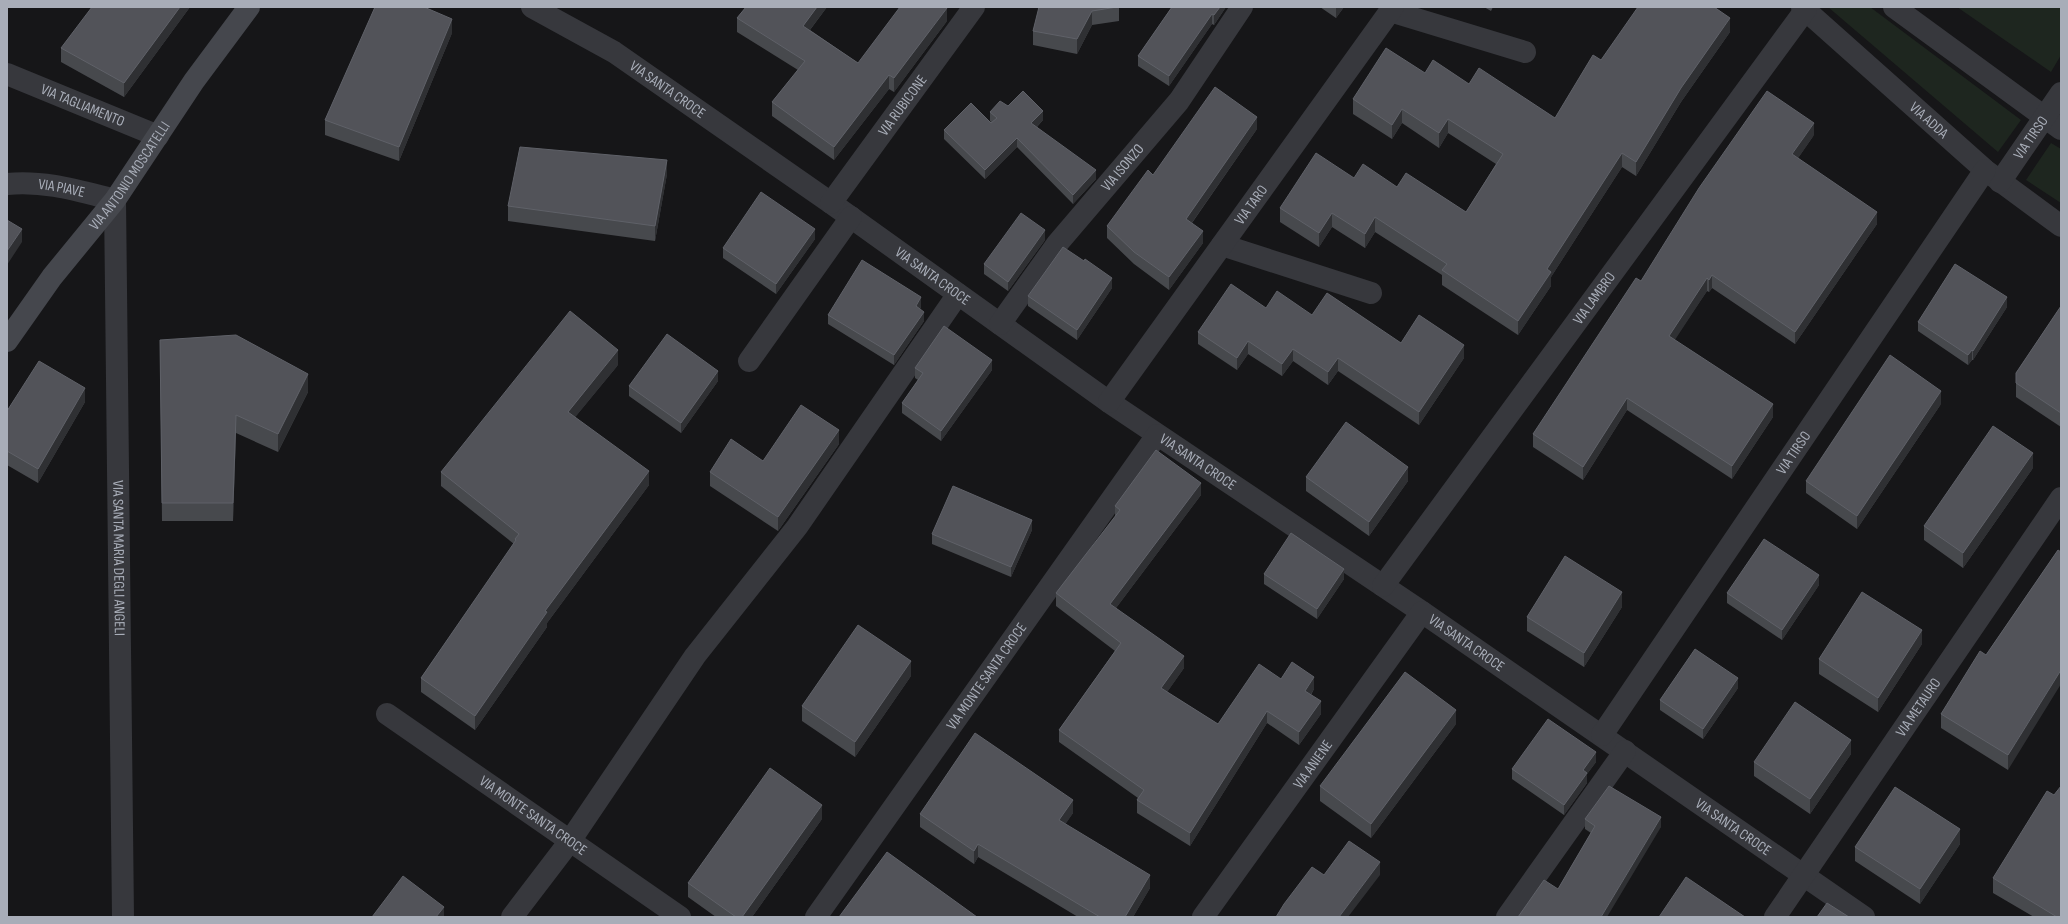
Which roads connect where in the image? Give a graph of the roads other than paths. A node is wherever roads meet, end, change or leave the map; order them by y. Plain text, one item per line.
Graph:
1 (249, 7) edge
2 (532, 7) edge
3 (974, 7) edge
4 (1242, 7) edge
5 (1894, 7) edge
6 (1804, 8) edge
7 (1392, 9) edge
8 (1525, 52) dead end
9 (7, 74) edge
10 (2061, 93) edge
11 (2052, 123) edge
12 (158, 136) junction
13 (1992, 176) junction
14 (7, 184) edge
15 (115, 200) junction
16 (831, 203) junction
17 (851, 217) junction
18 (2061, 226) edge
19 (1222, 245) junction
20 (1372, 293) dead end
21 (958, 294) junction
22 (1000, 324) junction
23 (7, 341) edge
24 (749, 362) dead end
25 (1109, 402) junction
26 (1157, 435) junction
27 (2061, 498) edge
28 (1383, 586) junction
29 (1422, 612) junction
30 (387, 714) dead end
31 (1602, 735) junction
32 (1625, 751) junction
33 (570, 841) junction
34 (1804, 875) junction
35 (123, 917) edge
36 (512, 917) edge
37 (680, 917) edge
38 (816, 917) edge
39 (1204, 917) edge
40 (1507, 917) edge
41 (1775, 917) edge
42 (1864, 917) edge

1 - 12 street, VIA ANTONIO MOSCATELLI
2 - 16 street, VIA SANTA CROCE
3 - 16 street, VIA RUBICONE
4 - 22 street, VIA ISONZO
5 - 11 street
6 - 13 street, VIA ADDA
6 - 28 street, VIA LAMBRO
7 - 8 street
7 - 19 street, VIA TARO
9 - 12 street, VIA TAGLIAMENTO
10 - 11 street, VIA TIRSO
11 - 13 street, VIA TIRSO
12 - 15 street, VIA ANTONIO MOSCATELLI
13 - 18 street, VIA ADDA
13 - 31 street, VIA TIRSO
14 - 15 street, VIA PIAVE
15 - 23 street, VIA ANTONIO MOSCATELLI
15 - 35 street, VIA SANTA MARIA DEGLI ANGELI
16 - 17 street, VIA SANTA CROCE
17 - 21 street, VIA SANTA CROCE
17 - 24 street
19 - 20 street
19 - 25 street, VIA TARO
21 - 22 street, VIA SANTA CROCE
21 - 33 street
22 - 25 street, VIA SANTA CROCE
25 - 26 street, VIA SANTA CROCE
26 - 28 street, VIA SANTA CROCE
26 - 38 street, VIA MONTE SANTA CROCE
27 - 34 street, VIA METAURO
28 - 29 street, VIA SANTA CROCE
29 - 31 street, VIA SANTA CROCE
29 - 39 street, VIA ANIENE
30 - 33 street, VIA MONTE SANTA CROCE
31 - 32 street, VIA SANTA CROCE
32 - 34 street, VIA SANTA CROCE
32 - 40 street
33 - 36 street
33 - 37 street, VIA MONTE SANTA CROCE
34 - 41 street, VIA METAURO
34 - 42 street, VIA SANTA CROCE

